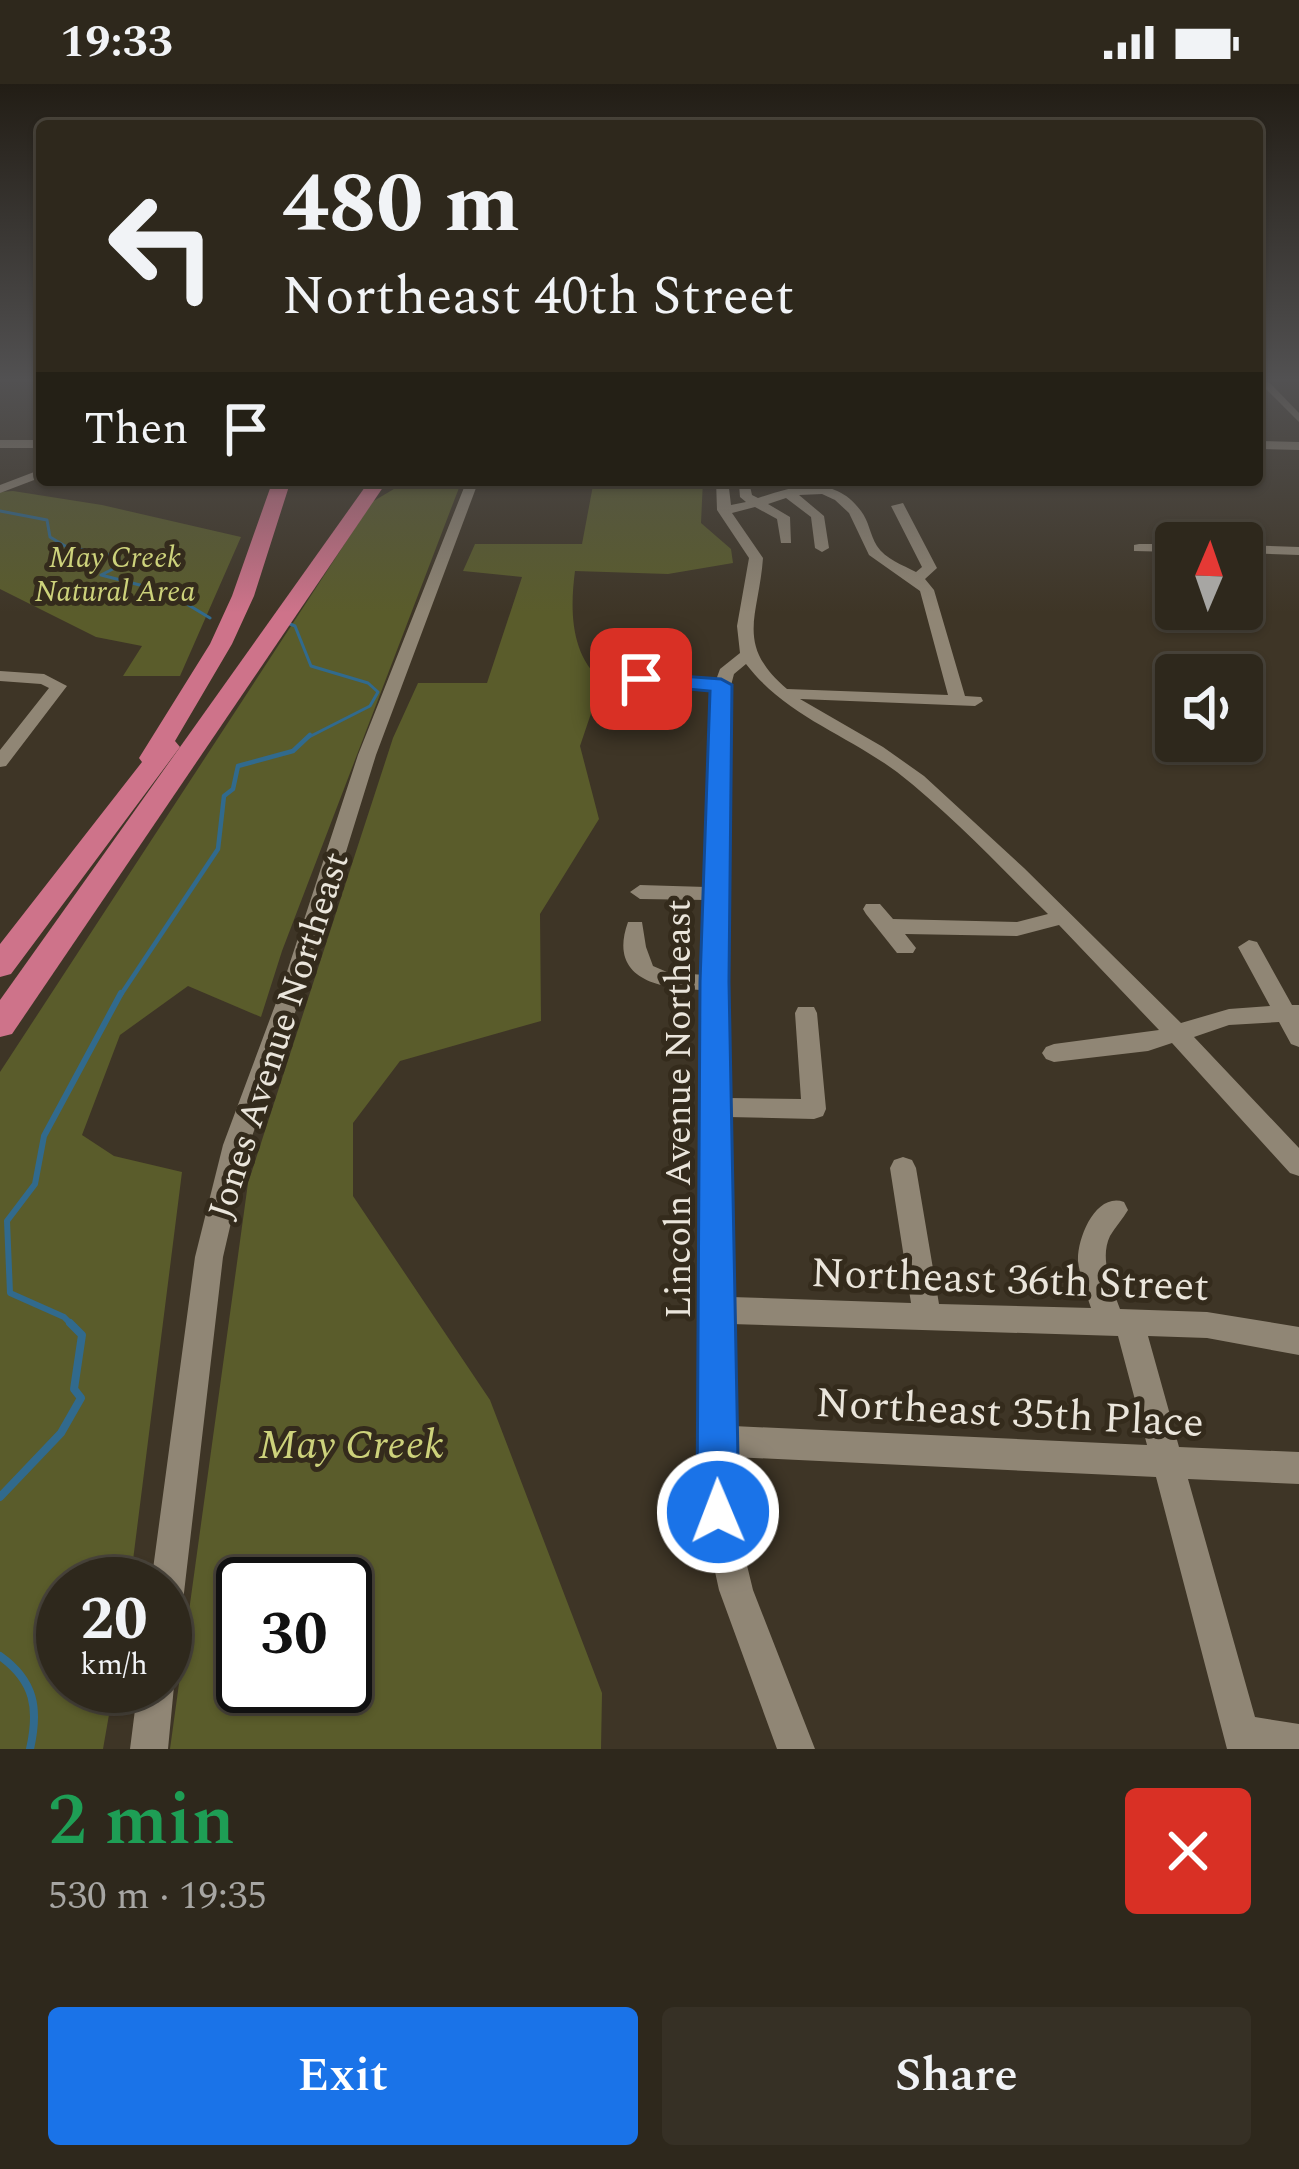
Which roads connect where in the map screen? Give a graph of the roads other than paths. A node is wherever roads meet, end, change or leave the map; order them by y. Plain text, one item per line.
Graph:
1 (36, 475) edge
2 (280, 486) edge
3 (359, 486) edge
4 (375, 486) edge
5 (385, 486) edge
6 (471, 486) edge
7 (722, 486) edge
8 (746, 486) edge
9 (0, 489) edge
10 (786, 491) junction
11 (763, 504) junction
12 (898, 506) dead end
13 (724, 510) junction
14 (786, 540) dead end
15 (822, 548) dead end
16 (1139, 548) dead end
17 (1155, 548) edge
18 (1263, 550) edge
19 (1299, 551) edge
20 (324, 555) junction
21 (918, 578) junction
22 (291, 590) junction
23 (240, 647) junction
24 (748, 654) junction
25 (0, 676) edge
26 (641, 679) dead end
27 (721, 685) junction
28 (782, 694) junction
29 (0, 762) edge
30 (640, 892) dead end
31 (716, 894) junction
32 (1062, 917) junction
33 (635, 927) dead end
34 (1249, 947) dead end
35 (905, 948) dead end
36 (0, 966) edge
37 (715, 982) junction
38 (806, 1013) dead end
39 (1290, 1013) edge
40 (0, 1024) edge
41 (1178, 1031) junction
42 (1299, 1038) edge
43 (1054, 1053) dead end
44 (717, 1107) junction
45 (1299, 1165) edge
46 (903, 1168) dead end
47 (1114, 1210) dead end
48 (716, 1310) junction
49 (927, 1316) junction
50 (1119, 1322) junction
51 (1299, 1341) edge
52 (717, 1441) junction
53 (1163, 1459) junction
54 (1299, 1468) edge
55 (172, 1557) edge
56 (153, 1713) edge
57 (1244, 1741) edge
58 (1299, 1742) edge
59 (148, 1749) edge
60 (796, 1749) edge

1 - 9 street
2 - 23 highway
3 - 22 highway
4 - 20 highway
5 - 20 highway
6 - 55 street, Jones Avenue Northeast
7 - 13 street
8 - 11 street
10 - 11 street
10 - 15 street
10 - 21 street
11 - 13 street
11 - 14 street
12 - 21 street
13 - 24 street
16 - 17 street
18 - 19 street
20 - 22 highway
21 - 28 street
22 - 23 highway
23 - 36 highway
23 - 40 highway
24 - 27 street
24 - 28 street
25 - 29 street
26 - 27 street
27 - 31 street, Lincoln Avenue Northeast
28 - 32 street
30 - 31 street
31 - 37 street, Lincoln Avenue Northeast
32 - 35 street
32 - 41 street
33 - 37 street
34 - 39 street
37 - 44 street, Lincoln Avenue Northeast
38 - 44 street
39 - 41 street
39 - 42 street
41 - 43 street
41 - 45 street
44 - 48 street, Lincoln Avenue Northeast
46 - 49 street
47 - 50 street
48 - 49 street, Northeast 36th Street
48 - 52 street, Lincoln Avenue Northeast
49 - 50 street, Northeast 36th Street
50 - 51 street, Northeast 36th Street
50 - 53 street
52 - 53 street, Northeast 35th Place
52 - 60 street, Lincoln Avenue Northeast
53 - 54 street, Northeast 35th Place
53 - 57 street
56 - 59 street
57 - 58 street

